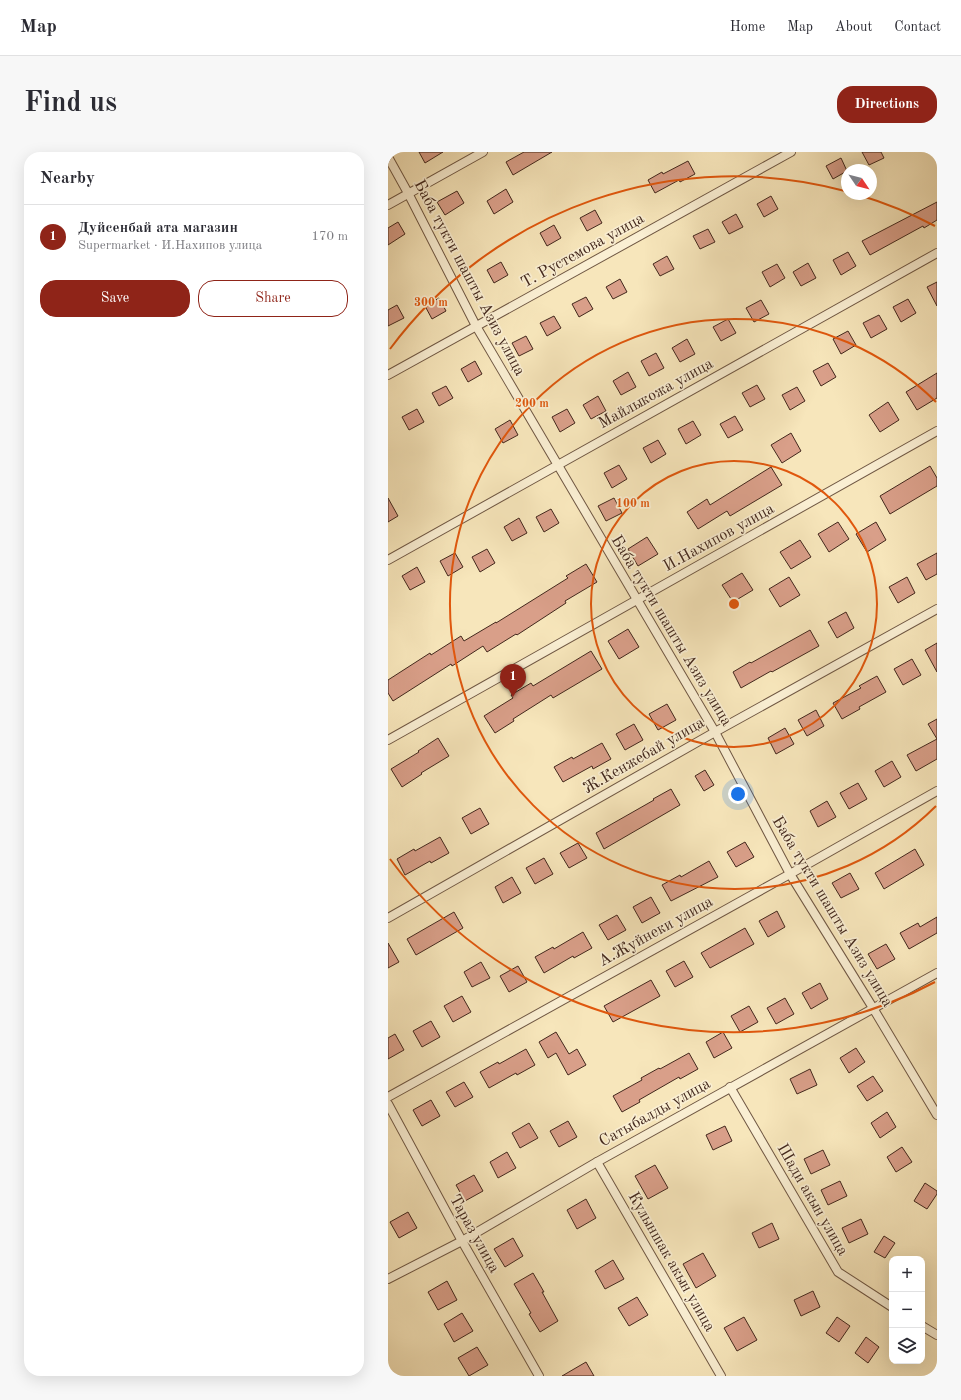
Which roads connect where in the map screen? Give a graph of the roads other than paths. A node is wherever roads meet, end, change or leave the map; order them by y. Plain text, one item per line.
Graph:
1 (483, 152) edge
2 (791, 152) edge
3 (388, 158) edge
4 (408, 194) junction
5 (388, 205) edge
6 (937, 253) edge
7 (476, 326) junction
8 (388, 375) edge
9 (937, 431) edge
10 (557, 465) junction
11 (388, 560) edge
12 (637, 600) junction
13 (937, 609) edge
14 (715, 732) junction
15 (388, 740) edge
16 (937, 790) edge
17 (790, 874) junction
18 (388, 918) edge
19 (937, 973) edge
20 (873, 1008) junction
21 (730, 1087) junction
22 (388, 1097) edge
23 (388, 1104) edge
24 (937, 1115) edge
25 (597, 1162) junction
26 (462, 1241) junction
27 (388, 1279) edge
28 (889, 1304) edge
29 (925, 1328) edge
30 (937, 1335) edge
31 (539, 1376) edge
32 (721, 1376) edge

1 - 4 street
2 - 7 street, Т. Рустемова улица
3 - 4 street, Баба тукти шашты Азиз улица
4 - 5 street
4 - 7 street, Баба тукти шашты Азиз улица
6 - 10 street, Майлыкожа улица
7 - 8 street, Т. Рустемова улица
7 - 10 street, Баба тукти шашты Азиз улица
9 - 12 street, И.Нахипов улица
10 - 11 street, Майлыкожа улица
10 - 12 street, Баба тукти шашты Азиз улица
12 - 14 street, Баба тукти шашты Азиз улица
12 - 15 street, И.Нахипов улица
13 - 14 street, Ж.Кенжебай улица
14 - 17 street, Баба тукти шашты Азиз улица
14 - 18 street, Ж.Кенжебай улица
16 - 17 street, А.Жуйнеки улица
17 - 20 street, Баба тукти шашты Азиз улица
17 - 22 street, А.Жуйнеки улица
19 - 20 street, Сатыбалды улица
20 - 21 street, Сатыбалды улица
20 - 24 street, Баба тукти шашты Азиз улица
21 - 25 street, Сатыбалды улица
21 - 28 street, Шади акын улица
23 - 26 street, Тараз улица
25 - 26 street, Сатыбалды улица
25 - 32 street, Кулыншак акын улица
26 - 27 street, Сатыбалды улица
26 - 31 street, Тараз улица
29 - 30 street

